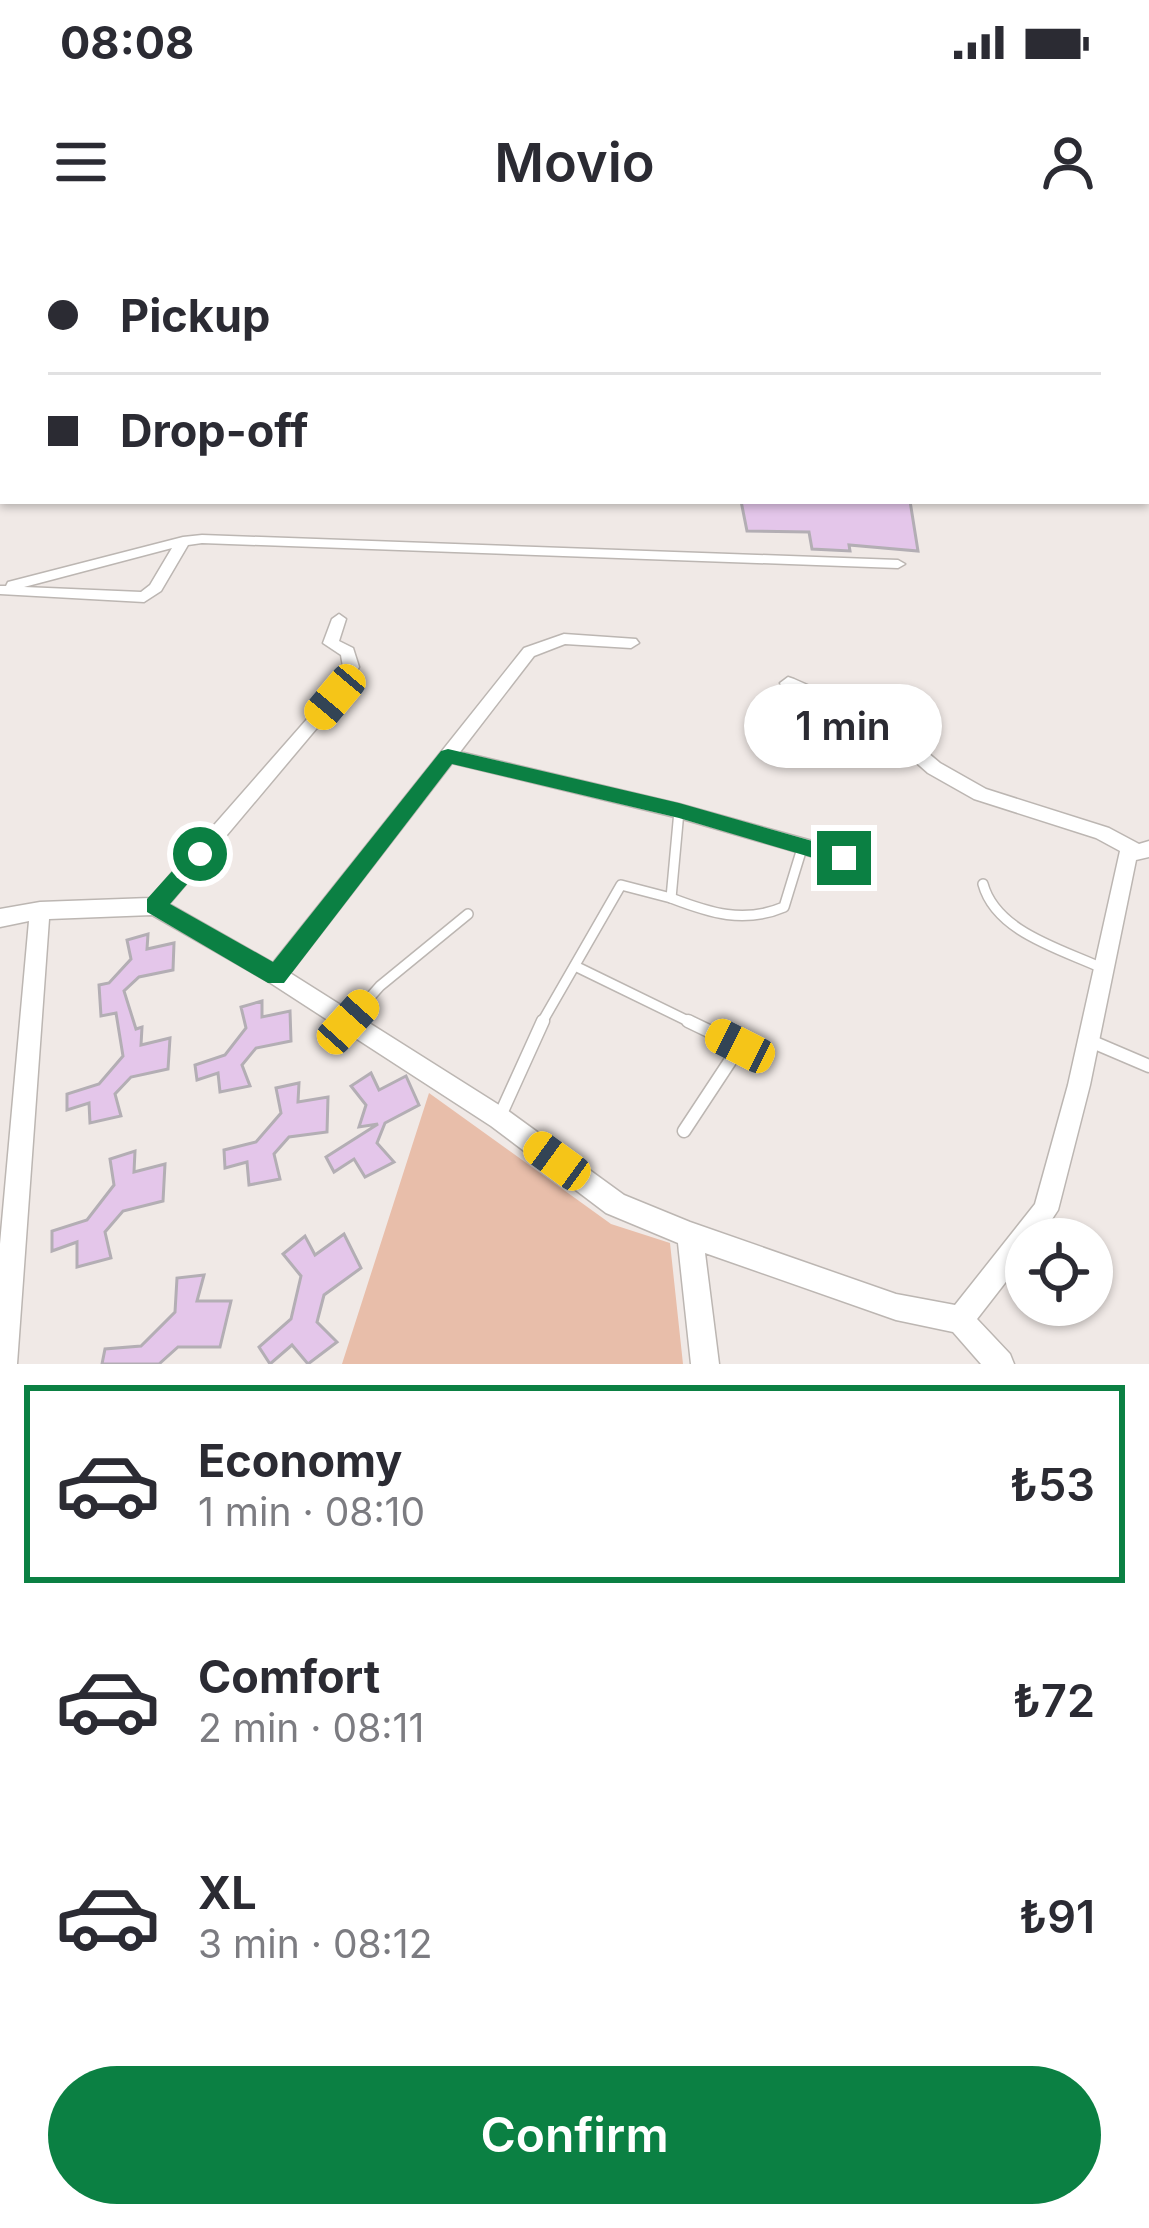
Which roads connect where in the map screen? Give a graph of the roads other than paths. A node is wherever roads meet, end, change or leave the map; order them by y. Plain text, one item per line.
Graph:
1 (183, 542) junction
2 (898, 564) dead end
3 (0, 589) edge
4 (339, 619) dead end
5 (631, 643) dead end
6 (788, 683) dead end
7 (448, 756) junction
8 (679, 811) junction
9 (803, 845) junction
10 (1142, 850) edge
11 (844, 858) dead end
12 (983, 884) dead end
13 (670, 898) junction
14 (155, 906) junction
15 (40, 910) junction
16 (468, 914) dead end
17 (0, 918) edge
18 (575, 966) junction
19 (1102, 968) junction
20 (276, 975) junction
21 (348, 1022) junction
22 (1088, 1040) junction
23 (1149, 1066) edge
24 (499, 1118) junction
25 (684, 1131) dead end
26 (690, 1235) junction
27 (960, 1320) junction
28 (3, 1364) edge
29 (705, 1364) edge
30 (1000, 1364) edge

1 - 2 street
1 - 3 street
1 - 3 street
4 - 14 street
5 - 7 street
6 - 10 street
7 - 8 street
7 - 20 street
8 - 9 street
8 - 13 lane
9 - 11 street
9 - 13 lane
10 - 19 street
12 - 19 lane
13 - 18 lane
14 - 15 street
14 - 20 street
15 - 17 street
15 - 28 street
16 - 21 lane
18 - 24 lane
18 - 25 lane
19 - 22 street
20 - 21 street
21 - 24 street
22 - 23 lane
22 - 27 street
24 - 26 street
26 - 27 street
26 - 29 street
27 - 30 street

